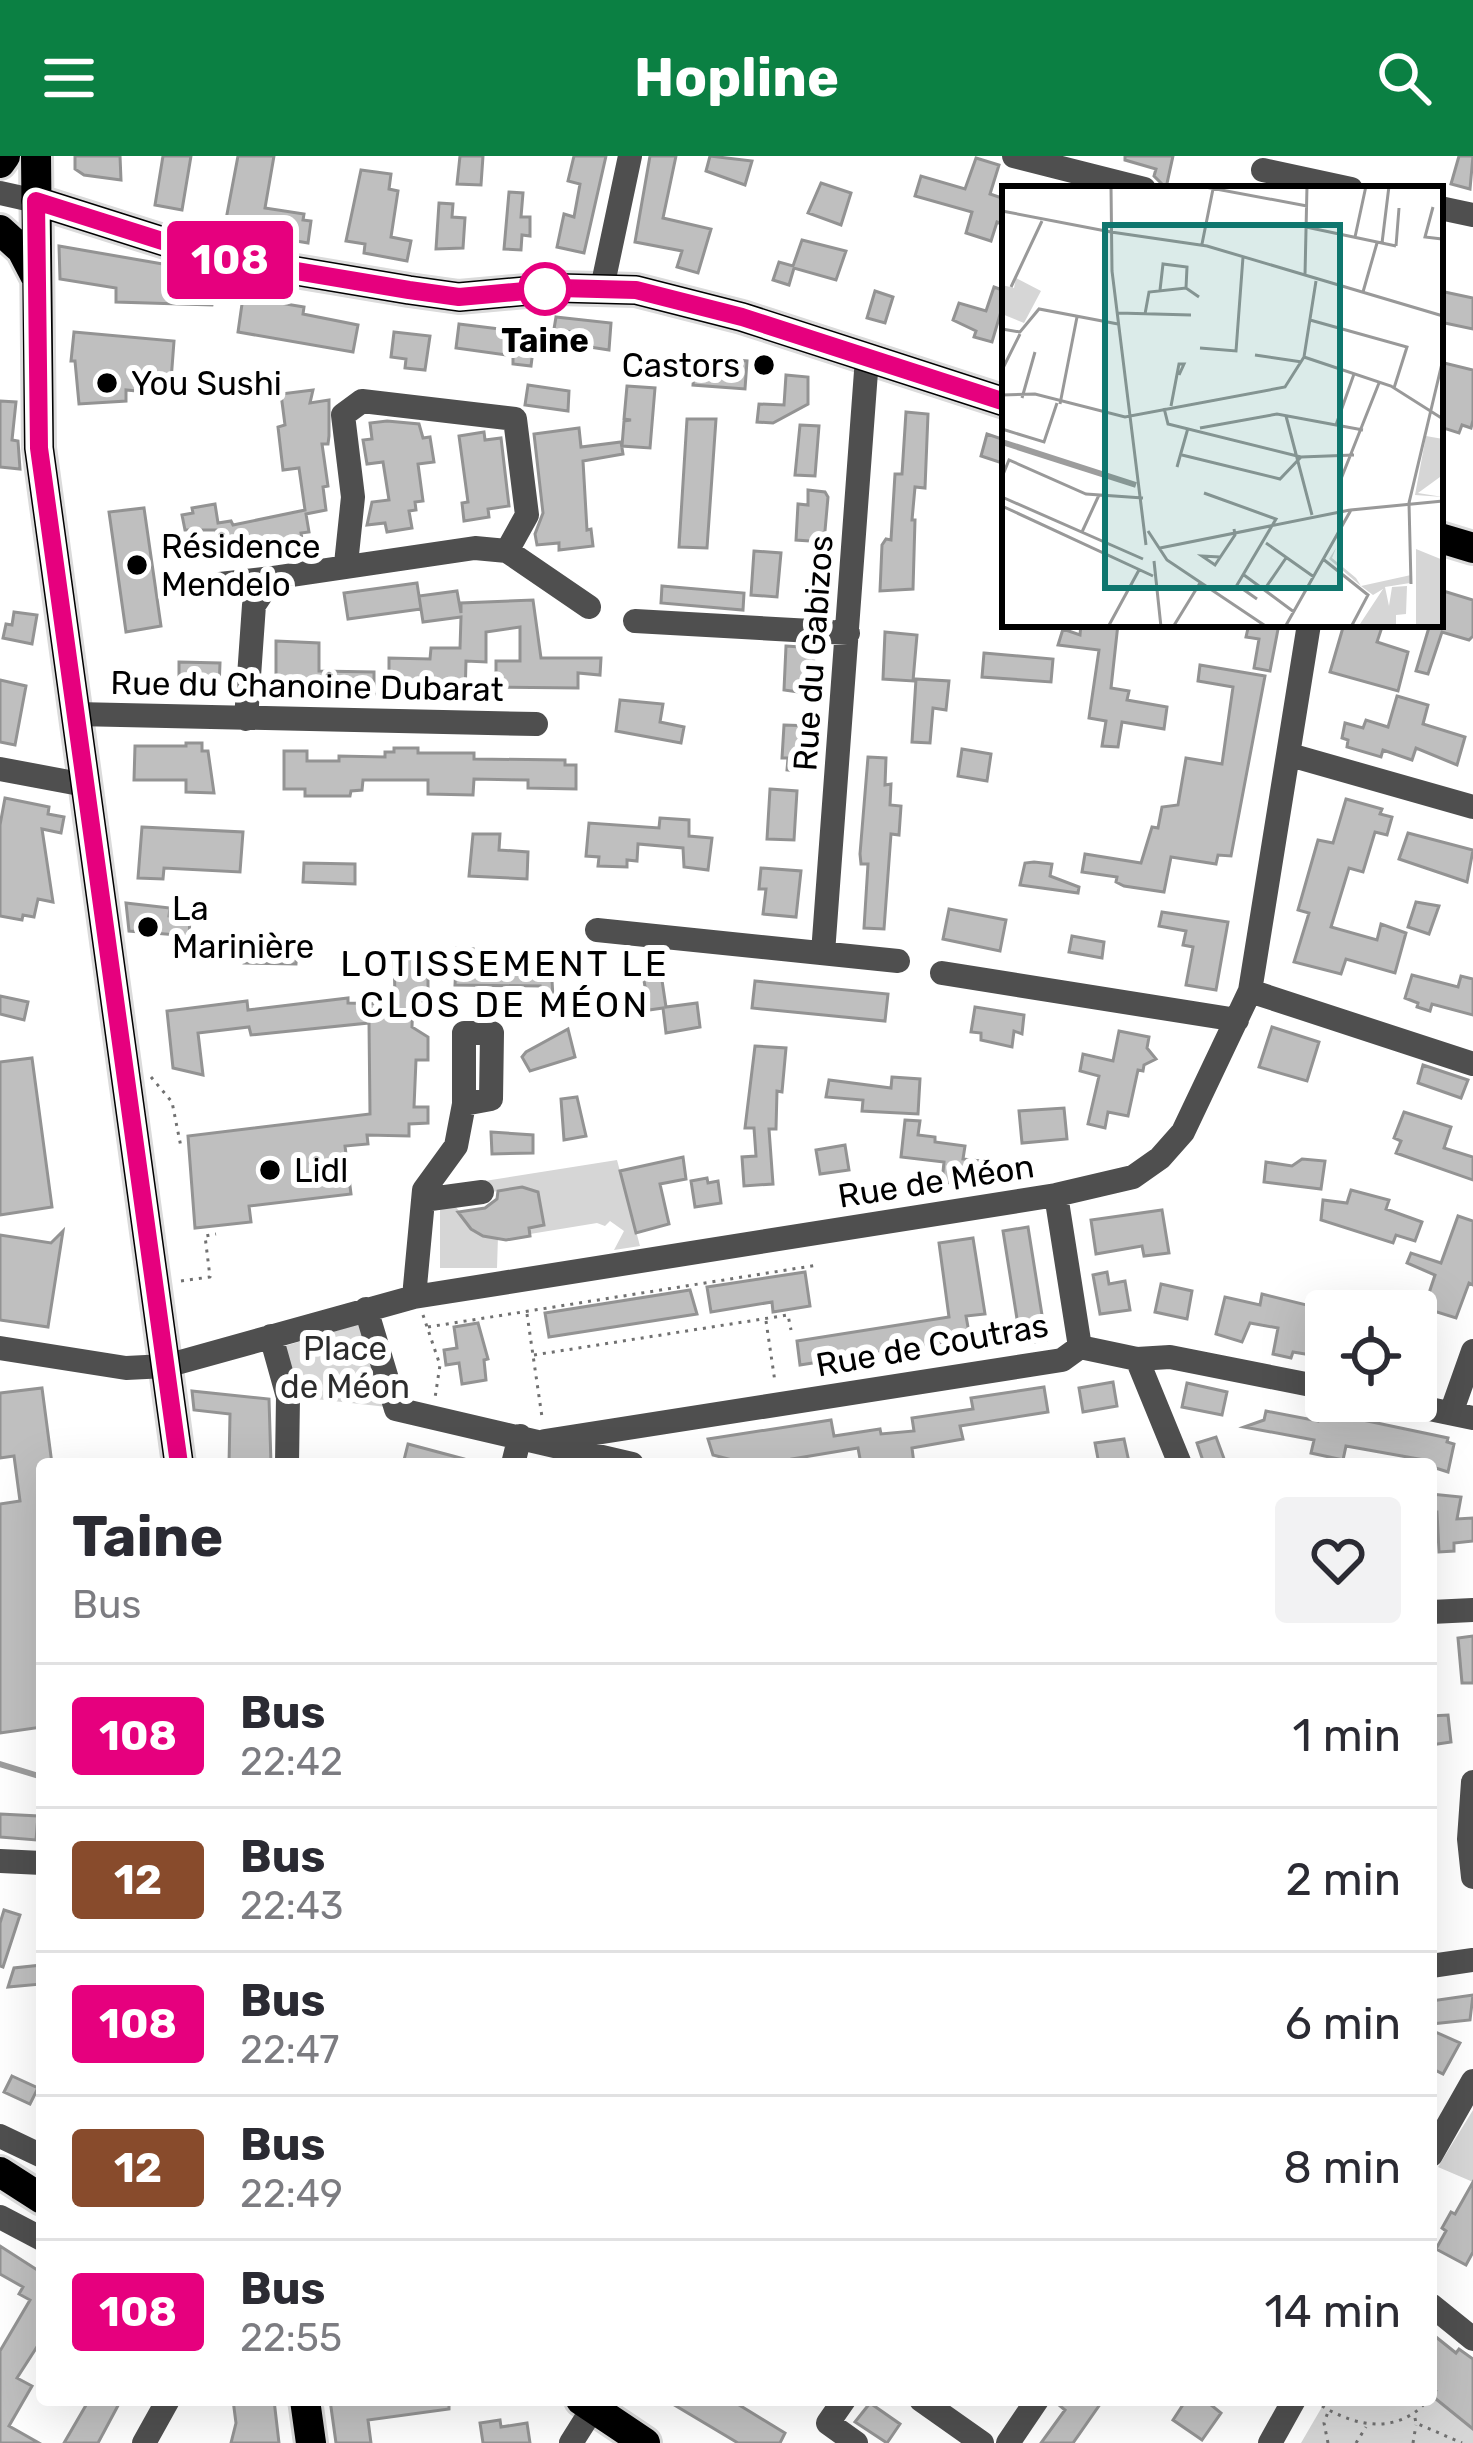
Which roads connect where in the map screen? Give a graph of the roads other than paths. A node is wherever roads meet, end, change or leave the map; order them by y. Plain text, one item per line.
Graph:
1 (35, 156) edge
2 (630, 156) edge
3 (1014, 156) edge
4 (1263, 172) edge
5 (1132, 186) edge
6 (1335, 186) edge
7 (0, 193) edge
8 (36, 201) junction
9 (1443, 209) edge
10 (1473, 215) edge
11 (0, 230) edge
12 (37, 278) junction
13 (602, 288) junction
14 (867, 358) junction
15 (1002, 401) edge
16 (1443, 539) edge
17 (1473, 548) edge
18 (508, 550) junction
19 (346, 564) junction
20 (272, 578) junction
21 (220, 584) dead end
22 (589, 607) dead end
23 (635, 622) dead end
24 (1309, 627) edge
25 (848, 633) junction
26 (76, 714) junction
27 (247, 719) junction
28 (536, 724) dead end
29 (1290, 755) junction
30 (0, 769) edge
31 (85, 785) junction
32 (1473, 807) edge
33 (597, 931) dead end
34 (823, 953) junction
35 (898, 961) dead end
36 (943, 973) dead end
37 (1250, 991) junction
38 (1237, 1020) junction
39 (1473, 1064) edge
40 (464, 1104) dead end
41 (482, 1192) dead end
42 (1056, 1195) junction
43 (424, 1200) junction
44 (414, 1298) junction
45 (366, 1309) junction
46 (271, 1336) junction
47 (1080, 1346) junction
48 (0, 1348) edge
49 (1473, 1351) edge
50 (1137, 1359) junction
51 (166, 1366) junction
52 (1305, 1384) edge
53 (1462, 1415) edge
54 (631, 1427) junction
55 (533, 1438) junction
56 (178, 1458) edge
57 (287, 1458) edge
58 (518, 1458) edge
59 (608, 1458) edge
60 (630, 1458) edge
61 (1178, 1458) edge
62 (1473, 1610) edge
63 (1437, 1612) edge
64 (1473, 1782) edge
65 (0, 1861) edge
66 (36, 1863) edge
67 (1473, 1877) edge
68 (1473, 1960) edge
69 (1437, 1965) edge
70 (1473, 2081) edge
71 (0, 2136) edge
72 (36, 2153) edge
73 (1437, 2158) edge
74 (0, 2217) edge
75 (36, 2235) edge
76 (1437, 2310) edge
77 (1473, 2339) edge
78 (165, 2406) edge
79 (305, 2406) edge
80 (586, 2406) edge
81 (590, 2406) edge
82 (840, 2406) edge
83 (930, 2406) edge
84 (1033, 2406) edge
85 (1291, 2406) edge
86 (145, 2443) edge
87 (311, 2443) edge
88 (571, 2443) edge
89 (644, 2443) edge
90 (856, 2443) edge
91 (982, 2443) edge
92 (1008, 2443) edge
93 (1270, 2443) edge

1 - 8 main road
2 - 13 street
3 - 5 street
4 - 6 street
7 - 8 street
8 - 12 main road
8 - 13 main road
9 - 10 street
11 - 12 main road
12 - 26 main road
13 - 14 main road
14 - 15 main road
14 - 25 street, Rue du Gabizos
16 - 17 main road
18 - 19 street
18 - 19 street
18 - 22 street
19 - 20 street
20 - 21 street
20 - 27 street
23 - 25 street
24 - 29 street, Rue de Méon
25 - 34 street, Rue du Gabizos
26 - 27 street, Rue du Chanoine Dubarat
26 - 31 main road
27 - 28 street, Rue du Chanoine Dubarat
29 - 32 street
29 - 37 street, Rue de Méon
30 - 31 street
31 - 51 main road
33 - 34 street
34 - 35 street
36 - 38 street
37 - 38 street, Rue de Méon
37 - 39 street
38 - 42 street, Rue de Méon
40 - 43 street
41 - 43 street
42 - 44 street, Rue de Méon
42 - 47 street
43 - 44 street
44 - 45 street, Rue de Méon
45 - 46 street, Rue de Méon
45 - 55 street
46 - 51 street, Rue de Méon
46 - 57 street
47 - 50 street, Rue de Coutras
47 - 54 street, Rue de Coutras
48 - 51 street, Rue de Méon
49 - 53 street
50 - 52 street, Rue de Coutras
50 - 61 street
51 - 56 main road
54 - 55 street, Rue de Coutras
54 - 60 street
55 - 58 street
55 - 59 street
62 - 63 street
64 - 67 street
65 - 66 street
68 - 69 street
70 - 73 street
71 - 72 street
74 - 75 street
76 - 77 street
78 - 86 street
79 - 87 main road
80 - 88 street
81 - 89 main road
82 - 90 street
83 - 91 street
84 - 92 street
85 - 93 street

